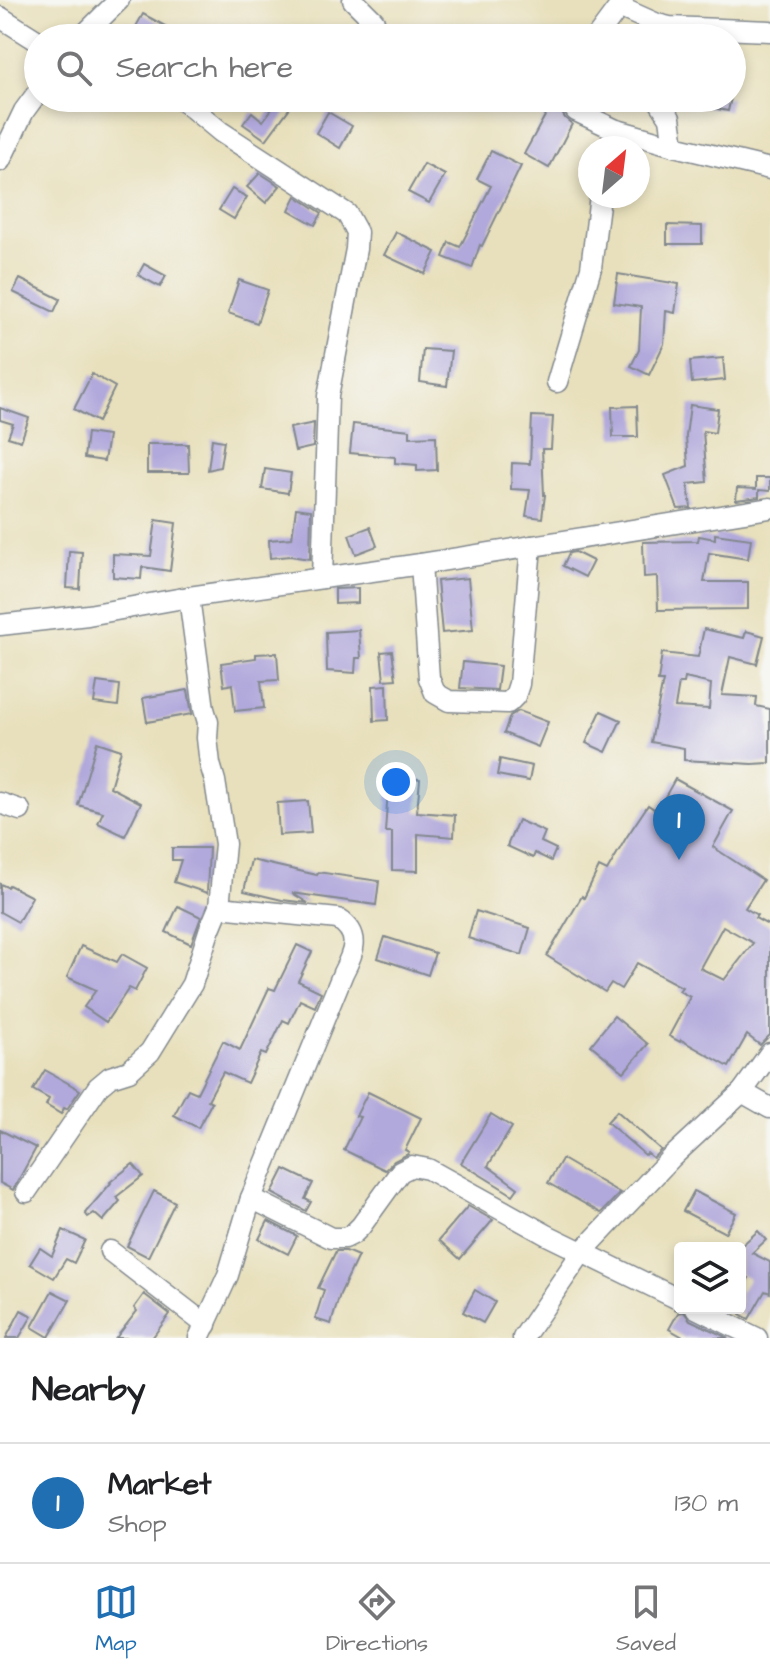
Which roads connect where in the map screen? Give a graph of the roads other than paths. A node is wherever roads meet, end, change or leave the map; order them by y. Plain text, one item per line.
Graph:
1 (119, 0) edge
2 (353, 0) edge
3 (620, 4) edge
4 (0, 17) edge
5 (374, 21) dead end
6 (101, 24) edge
7 (606, 24) edge
8 (657, 24) edge
9 (746, 30) edge
10 (770, 31) edge
11 (24, 32) edge
12 (24, 111) edge
13 (197, 112) edge
14 (577, 112) edge
15 (666, 112) edge
16 (608, 136) edge
17 (650, 143) edge
18 (674, 146) junction
19 (0, 161) edge
20 (770, 169) edge
21 (598, 208) edge
22 (557, 382) dead end
23 (770, 508) edge
24 (531, 546) junction
25 (421, 564) junction
26 (322, 578) junction
27 (189, 597) junction
28 (0, 625) edge
29 (219, 907) junction
30 (770, 1053) edge
31 (742, 1092) junction
32 (770, 1108) edge
33 (26, 1192) dead end
34 (251, 1198) junction
35 (110, 1251) dead end
36 (582, 1252) junction
37 (674, 1297) edge
38 (708, 1314) edge
39 (202, 1331) edge
40 (523, 1338) edge
41 (757, 1338) edge

1 - 6 street
2 - 5 street
3 - 7 street
3 - 8 street
4 - 11 street
9 - 10 street
12 - 19 street
13 - 26 street
14 - 16 street
15 - 18 street
17 - 18 street
18 - 20 street
21 - 22 street
23 - 24 street
24 - 25 street
24 - 25 street
25 - 26 street
26 - 27 street
27 - 28 street
27 - 29 street
29 - 33 street
29 - 34 street
30 - 31 street
31 - 32 street
31 - 36 street
34 - 36 street
34 - 39 street
35 - 39 street
36 - 37 street
36 - 40 street
38 - 41 street

